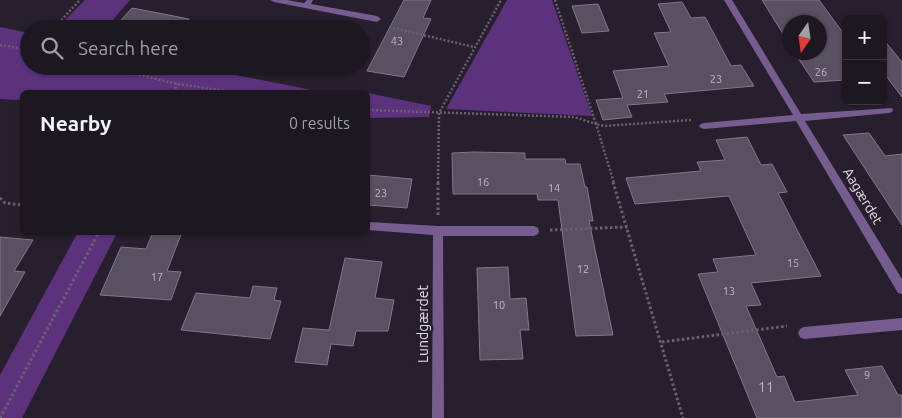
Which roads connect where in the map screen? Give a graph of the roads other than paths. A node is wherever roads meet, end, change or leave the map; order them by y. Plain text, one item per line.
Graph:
1 (274, 0) edge
2 (728, 0) edge
3 (308, 3) edge
4 (377, 19) road end
5 (889, 110) dead end
6 (799, 118) junction
7 (704, 126) road end
8 (370, 226) edge
9 (438, 231) junction
10 (534, 231) road end
11 (902, 289) edge
12 (902, 324) edge
13 (804, 333) road end
14 (438, 418) edge

1 - 3 street
2 - 6 street, Aagærdet
3 - 4 street
5 - 6 street
6 - 7 street
6 - 11 street, Aagærdet
8 - 9 street
9 - 10 street
9 - 14 street, Lundgærdet
12 - 13 street

